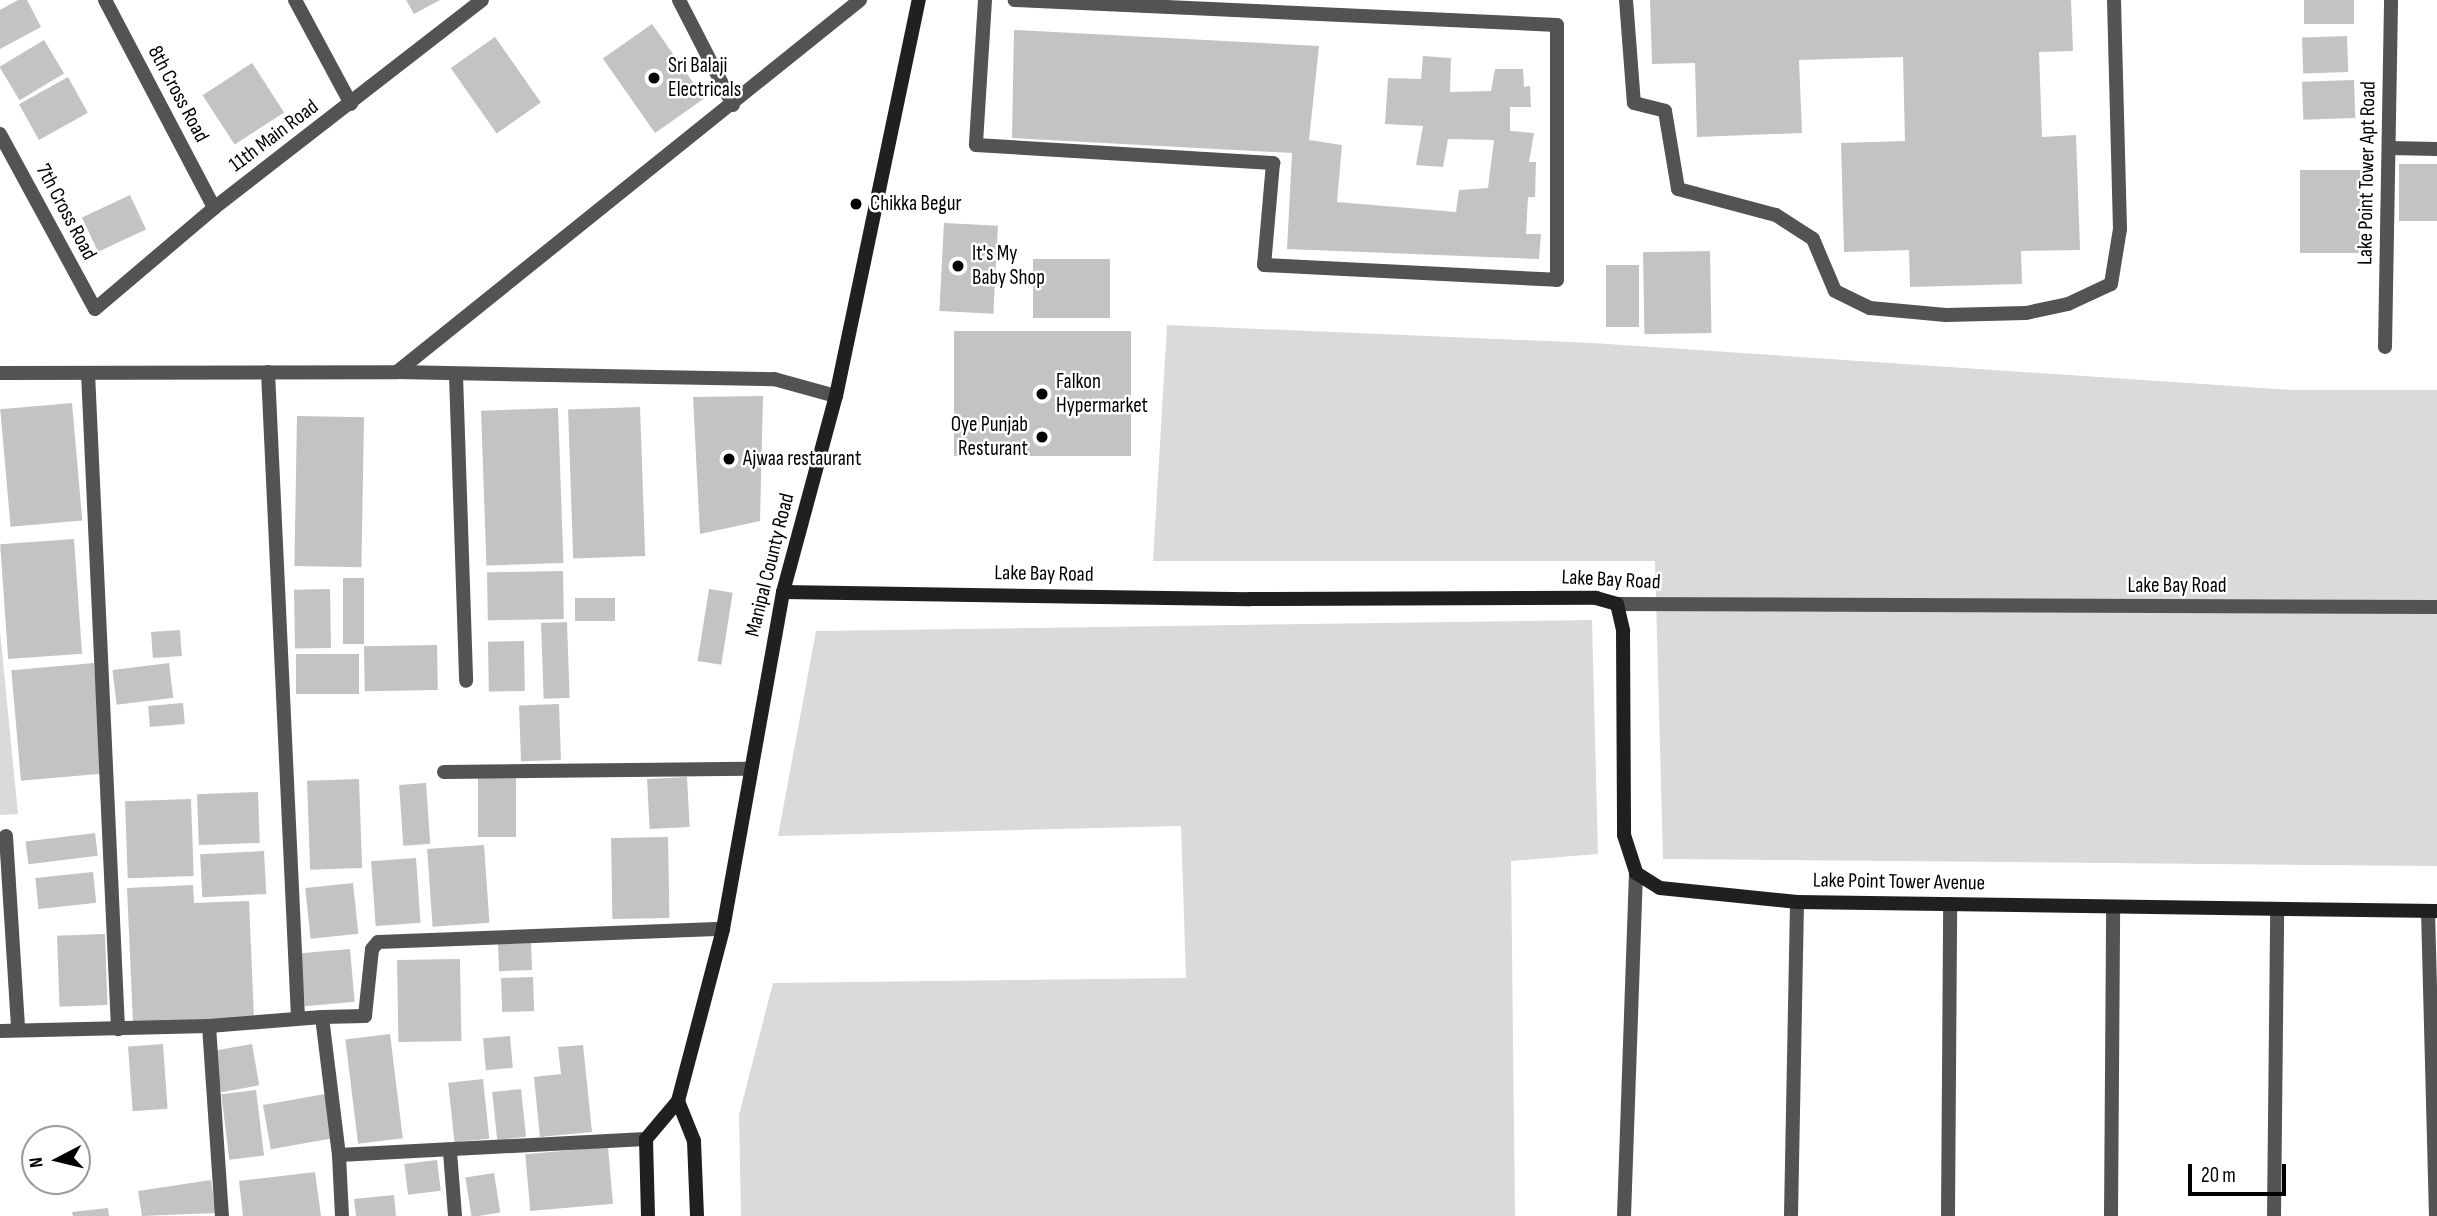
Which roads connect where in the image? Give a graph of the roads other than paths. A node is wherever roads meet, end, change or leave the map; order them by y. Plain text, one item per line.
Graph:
1 (105, 0) edge
2 (295, 0) edge
3 (482, 0) edge
4 (679, 0) edge
5 (860, 0) edge
6 (919, 0) edge
7 (985, 0) edge
8 (1015, 0) edge
9 (1626, 0) edge
10 (2114, 0) edge
11 (2391, 0) edge
12 (351, 104) junction
13 (733, 105) junction
14 (0, 134) edge
15 (2389, 148) junction
16 (2437, 149) edge
17 (214, 208) junction
18 (95, 309) joint
19 (2385, 347) dead end
20 (268, 372) junction
21 (397, 372) junction
22 (0, 373) edge
23 (88, 373) junction
24 (456, 375) junction
25 (836, 396) junction
26 (783, 592) junction
27 (1617, 604) junction
28 (2437, 607) edge
29 (466, 681) dead end
30 (748, 769) junction
31 (444, 772) dead end
32 (6, 836) dead end
33 (1636, 873) junction
34 (1797, 902) junction
35 (1950, 904) junction
36 (2113, 907) junction
37 (2277, 909) junction
38 (2433, 911) edge
39 (723, 929) junction
40 (0, 956) edge
41 (16, 956) junction
42 (322, 1017) junction
43 (298, 1018) junction
44 (209, 1026) junction
45 (19, 1029) junction
46 (118, 1029) junction
47 (0, 1031) edge
48 (678, 1101) junction
49 (646, 1139) junction
50 (450, 1152) junction
51 (339, 1155) junction
52 (222, 1216) edge
53 (342, 1216) edge
54 (455, 1216) edge
55 (648, 1216) edge
56 (697, 1216) edge
57 (1624, 1216) edge
58 (1791, 1216) edge
59 (1948, 1216) edge
60 (2111, 1216) edge
61 (2274, 1216) edge
62 (2436, 1216) edge

1 - 17 street, 8th Cross Road
2 - 12 street
3 - 12 street, 11th Main Road
4 - 13 street
5 - 13 street
6 - 25 street, Manipal County Road
7 - 8 street
9 - 10 street
11 - 15 street, Lake Point Tower Apt Road
12 - 17 street, 11th Main Road
13 - 21 street
14 - 18 street, 7th Cross Road
15 - 16 street
15 - 19 street, Lake Point Tower Apt Road
17 - 18 street, 11th Main Road
20 - 21 street
20 - 23 street
20 - 43 street
21 - 24 street
22 - 23 street
23 - 46 street
24 - 25 street
24 - 29 street
25 - 26 street, Manipal County Road
26 - 27 street, Lake Bay Road
26 - 30 street, Manipal County Road
27 - 28 street, Lake Bay Road
27 - 33 street
30 - 31 street
30 - 39 street, Manipal County Road
32 - 41 street
33 - 34 street, Lake Point Tower Avenue
33 - 57 street
34 - 35 street, Lake Point Tower Avenue
34 - 58 street
35 - 36 street, Lake Point Tower Avenue
35 - 59 street
36 - 37 street, Lake Point Tower Avenue
36 - 60 street
37 - 38 street, Lake Point Tower Avenue
37 - 61 street
38 - 62 street
39 - 42 street
39 - 48 street, Manipal County Road
40 - 41 street
41 - 45 street
42 - 43 street
42 - 51 street
43 - 44 street
44 - 46 street
44 - 52 street
45 - 46 street
45 - 47 street
48 - 49 street
48 - 56 street
49 - 50 street
49 - 55 street
50 - 51 street
50 - 54 street
51 - 53 street

